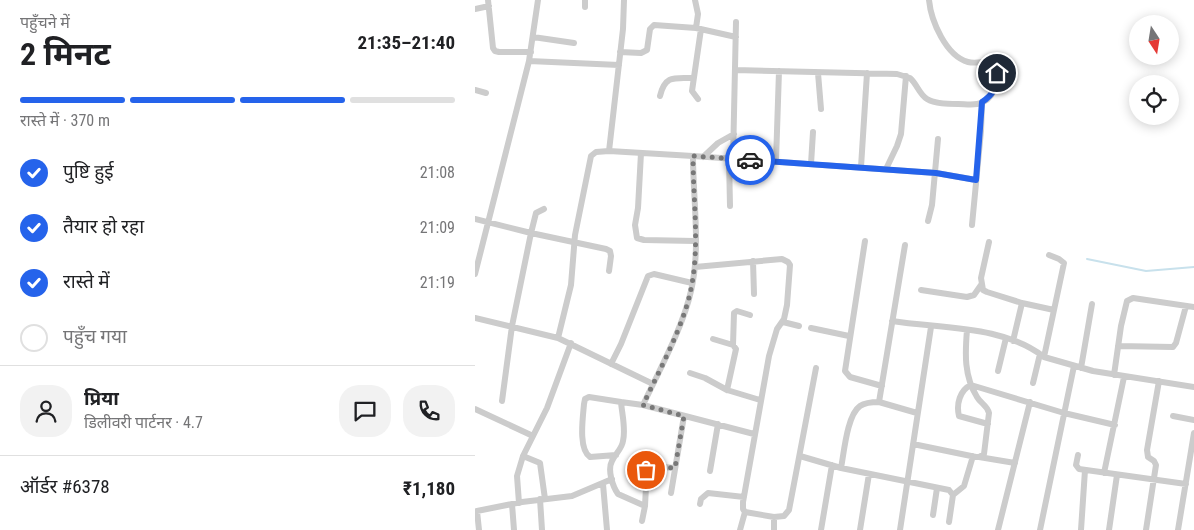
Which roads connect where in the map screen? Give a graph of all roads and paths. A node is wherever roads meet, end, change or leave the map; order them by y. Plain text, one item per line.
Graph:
1 (538, 0) edge
2 (624, 0) edge
3 (695, 0) edge
4 (929, 0) edge
5 (488, 3) edge
6 (475, 9) edge
7 (736, 22) dead end
8 (699, 29) junction
9 (533, 37) junction
10 (736, 37) junction
11 (573, 43) dead end
12 (531, 52) junction
13 (620, 52) junction
14 (529, 61) junction
15 (619, 66) junction
16 (735, 70) junction
17 (779, 71) junction
18 (817, 73) junction
19 (867, 73) junction
20 (906, 76) junction
21 (693, 78) junction
22 (475, 90) edge
23 (486, 93) dead end
24 (660, 96) dead end
25 (698, 99) dead end
26 (982, 102) junction
27 (821, 109) dead end
28 (813, 132) dead end
29 (734, 134) junction
30 (938, 139) dead end
31 (609, 151) junction
32 (641, 153) junction
33 (693, 156) junction
34 (703, 157) junction
35 (731, 159) junction
36 (776, 162) junction
37 (811, 164) junction
38 (861, 167) junction
39 (886, 169) junction
40 (936, 173) junction
41 (976, 180) junction
42 (730, 206) dead end
43 (544, 209) dead end
44 (475, 219) edge
45 (927, 221) dead end
46 (488, 222) junction
47 (972, 225) dead end
48 (531, 233) junction
49 (695, 241) junction
50 (865, 241) dead end
51 (575, 242) junction
52 (989, 242) dead end
53 (905, 245) dead end
54 (1049, 255) dead end
55 (695, 262) junction
56 (753, 262) junction
57 (609, 271) dead end
58 (475, 274) edge
59 (692, 283) junction
60 (981, 285) junction
61 (921, 290) dead end
62 (754, 294) dead end
63 (1022, 303) junction
64 (1092, 304) dead end
65 (1186, 306) junction
66 (1194, 307) edge
67 (1054, 310) junction
68 (750, 315) dead end
69 (475, 319) edge
70 (783, 322) junction
71 (892, 322) junction
72 (512, 326) junction
73 (799, 326) dead end
74 (931, 327) junction
75 (811, 328) dead end
76 (967, 330) junction
77 (849, 336) junction
78 (558, 338) junction
79 (1006, 338) junction
80 (713, 339) dead end
81 (1013, 341) junction
82 (571, 343) junction
83 (733, 345) junction
84 (1118, 346) junction
85 (1042, 356) junction
86 (611, 364) junction
87 (1077, 367) junction
88 (816, 368) dead end
89 (998, 371) dead end
90 (690, 373) dead end
91 (1114, 375) junction
92 (1123, 377) junction
93 (1159, 381) junction
94 (1033, 383) dead end
95 (653, 384) junction
96 (971, 385) junction
97 (882, 386) junction
98 (1194, 388) edge
99 (727, 390) junction
100 (760, 400) junction
101 (503, 401) dead end
102 (621, 402) junction
103 (879, 402) junction
104 (1030, 402) junction
105 (643, 405) junction
106 (475, 409) edge
107 (917, 413) junction
108 (1064, 413) junction
109 (684, 416) junction
110 (1173, 416) dead end
111 (1194, 420) edge
112 (718, 424) junction
113 (988, 424) junction
114 (1115, 425) junction
115 (1194, 433) edge
116 (754, 434) junction
117 (533, 436) junction
118 (913, 444) junction
119 (616, 455) junction
120 (1078, 455) dead end
121 (523, 456) junction
122 (800, 456) junction
123 (976, 457) junction
124 (1015, 463) junction
125 (832, 465) junction
126 (675, 468) junction
127 (841, 468) junction
128 (1085, 470) junction
129 (710, 471) dead end
130 (1104, 473) junction
131 (869, 474) junction
132 (1117, 475) junction
133 (612, 479) junction
134 (1154, 481) junction
135 (908, 482) junction
136 (603, 484) junction
137 (1186, 484) junction
138 (937, 488) junction
139 (671, 493) dead end
140 (953, 494) junction
141 (744, 497) junction
142 (542, 499) junction
143 (515, 504) junction
144 (699, 504) dead end
145 (645, 506) junction
146 (476, 511) edge
147 (745, 512) junction
148 (933, 515) dead end
149 (774, 517) junction
150 (642, 521) dead end
151 (949, 522) dead end
152 (479, 530) edge
153 (515, 530) edge
154 (542, 530) edge
155 (607, 530) edge
156 (740, 530) edge
157 (774, 530) edge
158 (821, 530) edge
159 (860, 530) edge
160 (900, 530) edge
161 (998, 530) edge
162 (1040, 530) edge
163 (1081, 530) edge
164 (1109, 530) edge
165 (1146, 530) edge
166 (1178, 530) edge

1 - 9 street
2 - 13 street
3 - 8 street
4 - 26 street
5 - 6 street
5 - 12 street
7 - 10 street
8 - 10 street
8 - 13 street
8 - 21 street
9 - 11 street
9 - 12 street
10 - 16 street
12 - 14 street
13 - 15 street
14 - 15 street
14 - 46 street
15 - 31 street
16 - 17 street
16 - 29 street
17 - 18 street
17 - 36 street
18 - 19 street
18 - 27 street
19 - 20 street
19 - 38 street
20 - 26 street
20 - 39 street
21 - 24 street
21 - 25 street
22 - 23 street
26 - 41 street
28 - 37 street
29 - 34 street
29 - 35 street
30 - 40 street
31 - 32 street
31 - 51 street
32 - 33 street
32 - 49 street
33 - 34 street
33 - 49 street
34 - 35 street
35 - 36 street
35 - 42 street
36 - 37 street
37 - 38 street
38 - 39 street
39 - 40 street
40 - 41 street
40 - 45 street
41 - 47 street
43 - 48 street
44 - 46 street
46 - 48 street
46 - 58 street
48 - 51 street
48 - 72 street
49 - 55 street
50 - 77 street
51 - 57 street
51 - 78 street
52 - 60 street
53 - 71 street
54 - 67 street
55 - 56 street
55 - 59 street
56 - 62 street
56 - 70 street
59 - 86 street
59 - 95 street
60 - 61 street
60 - 63 street
63 - 67 street
63 - 81 street
64 - 87 street
65 - 66 street
65 - 84 street
65 - 84 street
67 - 85 street
68 - 83 street
69 - 72 street
70 - 73 street
70 - 100 street
71 - 74 street
71 - 97 street
72 - 78 street
72 - 101 street
74 - 76 street
74 - 107 street
75 - 77 street
76 - 79 street
76 - 96 street
77 - 97 street
78 - 82 street
79 - 81 street
79 - 89 street
80 - 83 street
81 - 85 street
82 - 86 street
82 - 117 street
83 - 99 street
84 - 91 street
85 - 87 street
85 - 94 street
86 - 95 street
87 - 91 street
87 - 108 street
88 - 122 street
90 - 99 street
91 - 92 street
92 - 93 street
92 - 114 street
93 - 98 street
93 - 134 street
95 - 105 street
96 - 104 street
96 - 113 street
96 - 113 street
97 - 103 street
99 - 100 street
100 - 116 street
102 - 105 street
102 - 119 street
102 - 119 street
103 - 107 street
103 - 127 street
104 - 108 street
104 - 124 street
105 - 109 street
106 - 117 street
107 - 118 street
108 - 114 street
108 - 162 street
109 - 112 street
109 - 126 street
110 - 111 street
112 - 116 street
112 - 129 street
113 - 123 street
114 - 130 street
115 - 137 street
116 - 141 street
117 - 121 street
118 - 123 street
118 - 135 street
119 - 133 street
120 - 128 street
121 - 142 street
121 - 143 street
122 - 125 street
122 - 149 street
123 - 124 street
123 - 140 street
124 - 161 street
125 - 127 street
125 - 158 street
126 - 139 street
126 - 145 street
127 - 131 street
128 - 130 street
128 - 163 street
130 - 132 street
131 - 135 street
131 - 159 street
132 - 134 street
132 - 164 street
133 - 136 street
133 - 145 street
134 - 137 street
134 - 165 street
135 - 138 street
135 - 160 street
136 - 142 street
136 - 155 street
137 - 166 street
138 - 140 street
138 - 148 street
140 - 151 street
141 - 144 street
141 - 147 street
142 - 143 street
142 - 154 street
143 - 146 street
143 - 153 street
145 - 150 street
146 - 152 street
147 - 149 street
147 - 156 street
149 - 157 street

